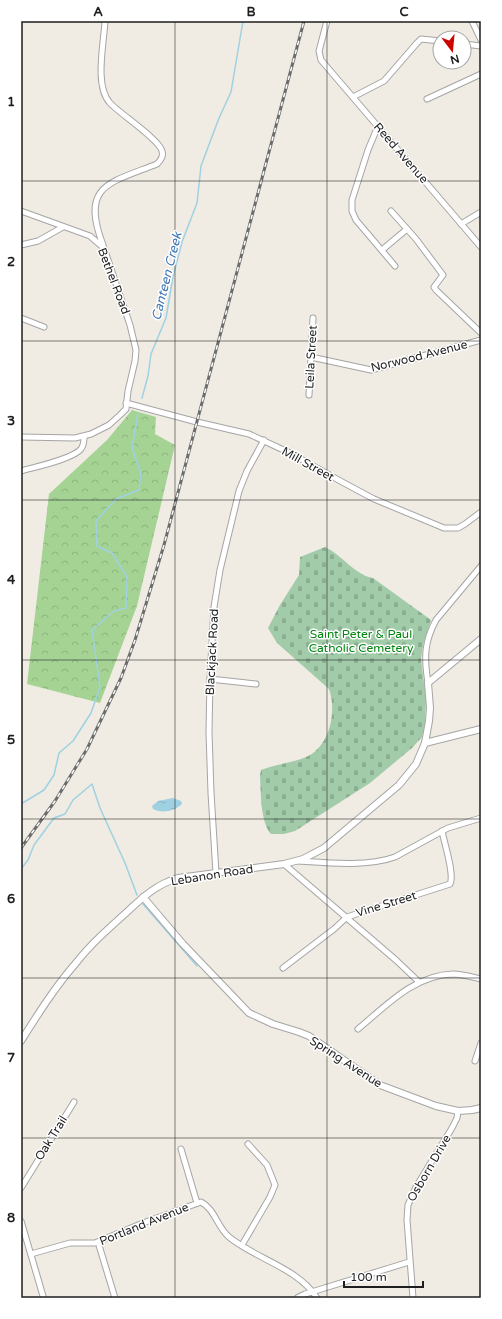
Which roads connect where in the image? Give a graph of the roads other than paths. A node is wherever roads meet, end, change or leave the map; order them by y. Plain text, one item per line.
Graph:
1 (105, 21) edge
2 (327, 21) edge
3 (472, 21) edge
4 (432, 40) edge
5 (481, 40) edge
6 (481, 74) edge
7 (353, 97) junction
8 (426, 99) dead end
9 (378, 126) junction
10 (21, 211) edge
11 (391, 211) dead end
12 (481, 212) edge
13 (461, 224) junction
14 (63, 227) junction
15 (407, 229) junction
16 (21, 245) edge
17 (481, 247) edge
18 (104, 248) junction
19 (382, 250) junction
20 (395, 266) dead end
21 (21, 318) edge
22 (313, 318) dead end
23 (44, 327) dead end
24 (481, 333) edge
25 (481, 340) edge
26 (311, 357) junction
27 (309, 395) dead end
28 (126, 403) junction
29 (84, 436) junction
30 (21, 437) edge
31 (264, 440) junction
32 (21, 471) edge
33 (481, 512) edge
34 (481, 566) edge
35 (481, 640) edge
36 (210, 679) junction
37 (428, 683) junction
38 (256, 684) dead end
39 (481, 729) edge
40 (425, 743) junction
41 (481, 818) edge
42 (442, 831) junction
43 (296, 861) junction
44 (284, 864) junction
45 (216, 873) junction
46 (143, 897) junction
47 (346, 918) junction
48 (284, 968) dead end
49 (481, 979) edge
50 (419, 982) junction
51 (358, 1029) dead end
52 (21, 1041) edge
53 (481, 1043) edge
54 (475, 1061) dead end
55 (74, 1102) dead end
56 (481, 1108) edge
57 (458, 1111) junction
58 (248, 1144) dead end
59 (181, 1149) dead end
60 (21, 1188) edge
61 (197, 1203) junction
62 (21, 1221) edge
63 (98, 1242) junction
64 (242, 1245) junction
65 (31, 1254) junction
66 (410, 1262) junction
67 (313, 1292) junction
68 (43, 1296) dead end
69 (115, 1298) edge
70 (297, 1298) edge
71 (317, 1298) edge
72 (413, 1298) edge

1 - 18 street
2 - 7 street, Reed Avenue
3 - 5 street
4 - 7 street
6 - 8 street
7 - 9 street, Reed Avenue
9 - 13 street, Reed Avenue
9 - 19 street
10 - 14 street, Bethel Road
11 - 15 street
12 - 13 street
13 - 17 street, Reed Avenue
14 - 16 street
14 - 18 street, Bethel Road
15 - 19 street
15 - 24 street
18 - 28 street, Bethel Road
19 - 20 street
21 - 23 street
22 - 26 street, Leila Street
25 - 26 street, Norwood Avenue
26 - 27 street, Leila Street
28 - 29 street
28 - 31 street, Mill Street
29 - 30 street
29 - 32 street
31 - 33 street, Mill Street
31 - 36 street, Blackjack Road
34 - 37 street
35 - 37 street
36 - 38 street
36 - 45 street, Blackjack Road
37 - 40 street, Lebanon Road
39 - 40 street
40 - 43 street, Lebanon Road
41 - 42 street
42 - 43 street
42 - 47 street, Vine Street
43 - 44 street, Lebanon Road
44 - 45 street, Lebanon Road
44 - 47 street
45 - 46 street, Lebanon Road
46 - 52 street, Lebanon Road
46 - 57 street, Spring Avenue
47 - 48 street, Vine Street
47 - 50 street
49 - 50 street
50 - 51 street
53 - 54 street
55 - 60 street, Oak Trail
56 - 57 street, Spring Avenue
57 - 66 street, Osborn Drive
58 - 64 street
59 - 61 street
61 - 63 street, Portland Avenue
61 - 64 street, Portland Avenue
62 - 65 street
63 - 65 street, Portland Avenue
63 - 69 street
64 - 67 street, Portland Avenue
65 - 68 street
66 - 67 street
66 - 72 street, Osborn Drive
67 - 70 street
67 - 71 street, Portland Avenue

